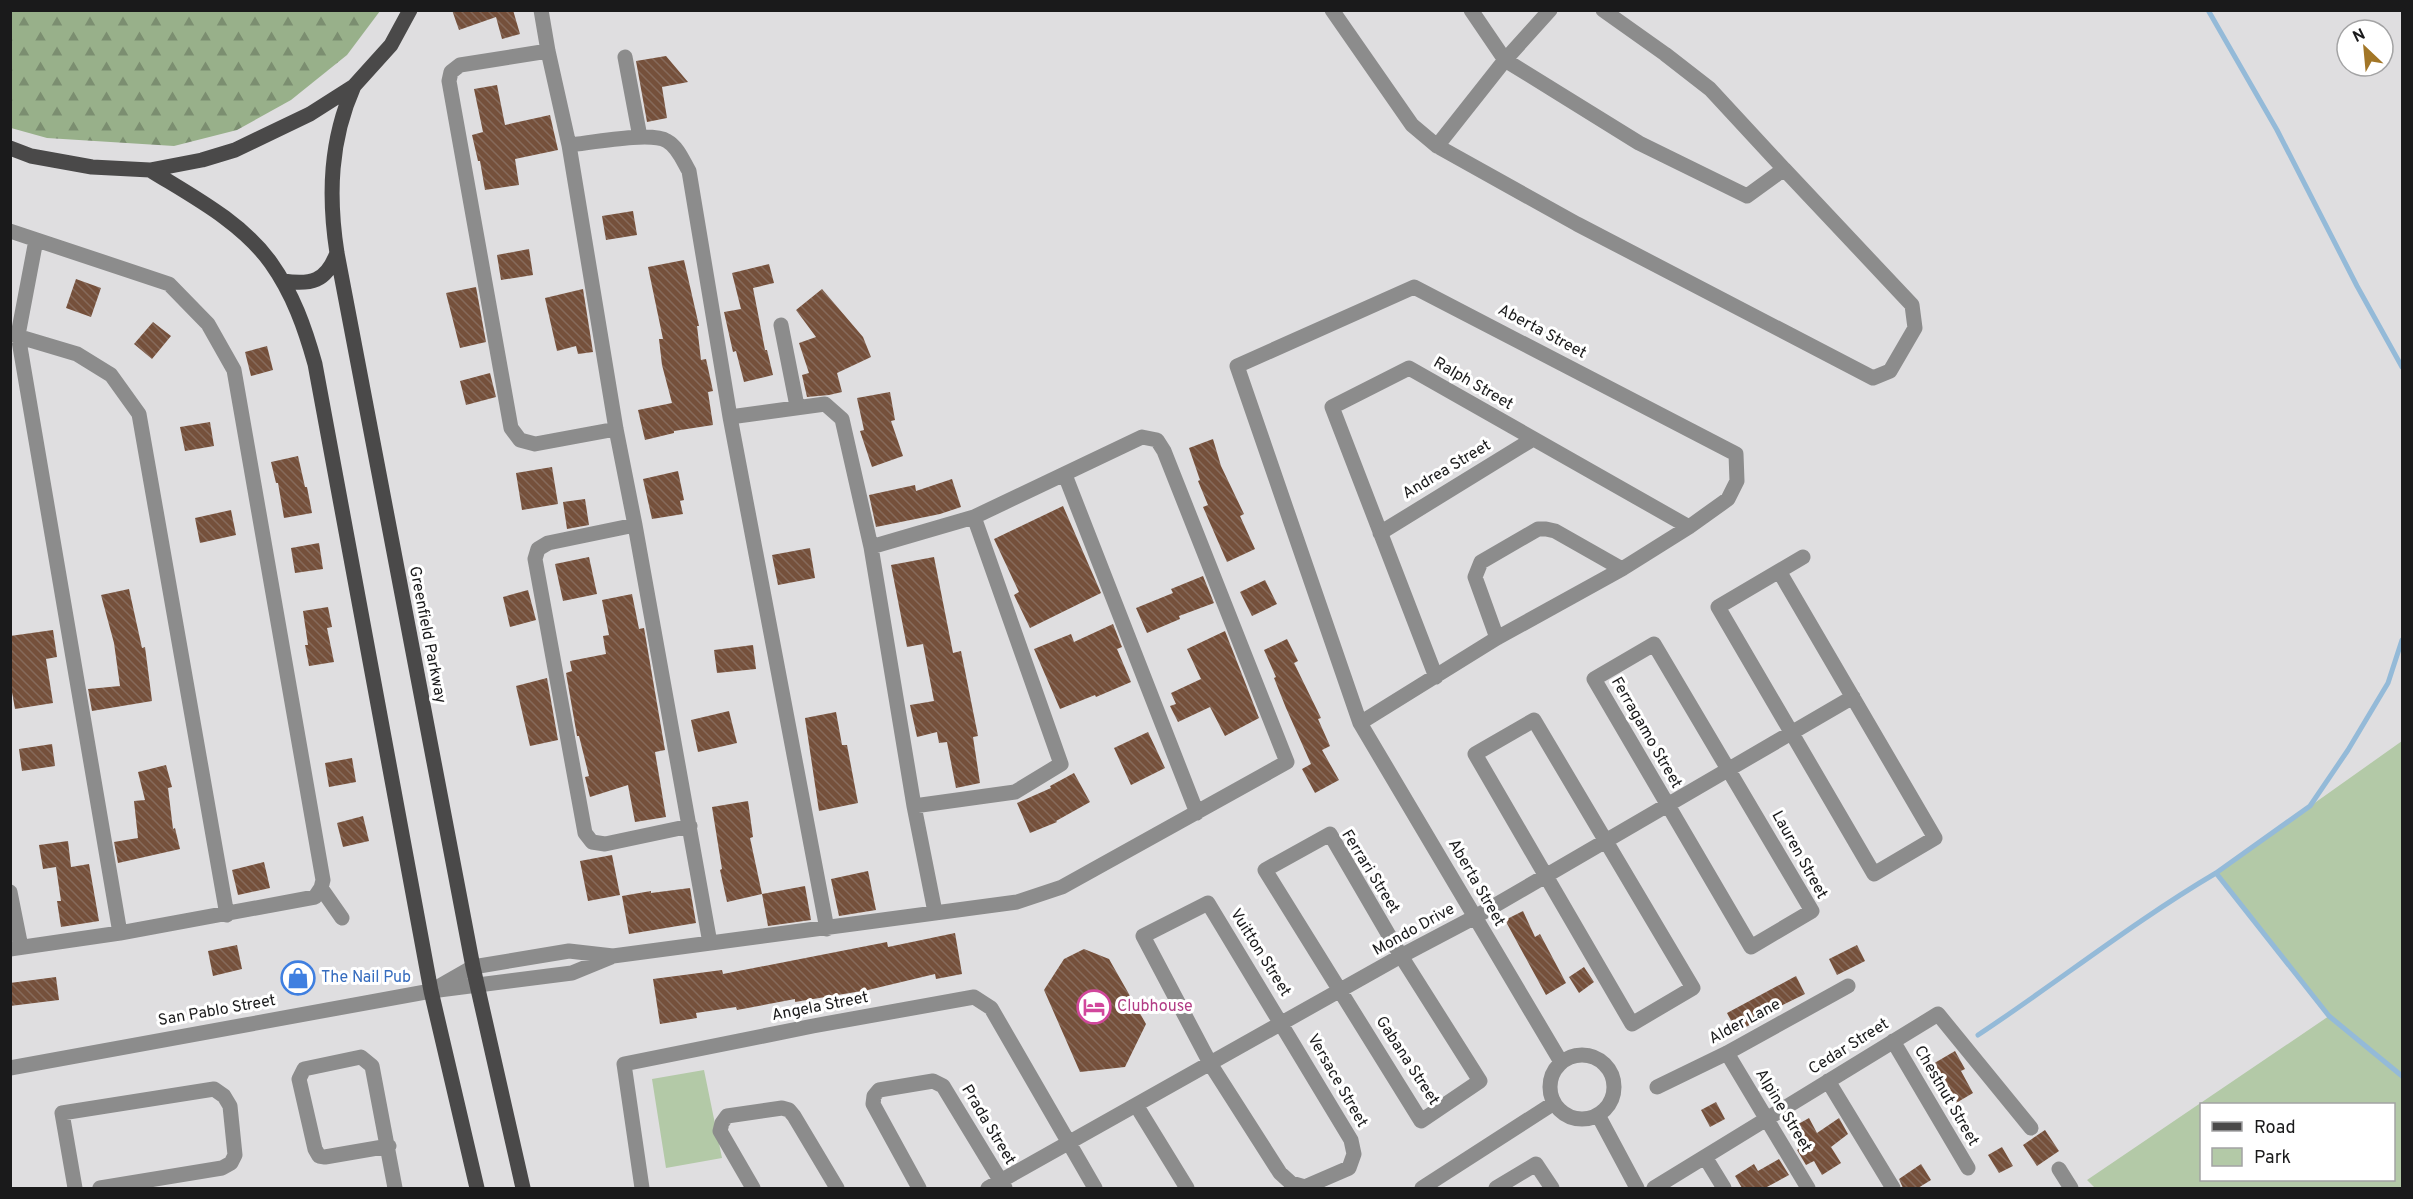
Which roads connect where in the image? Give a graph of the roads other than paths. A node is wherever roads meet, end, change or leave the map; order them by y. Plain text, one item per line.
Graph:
1 (410, 10) edge
2 (542, 10) edge
3 (1332, 10) edge
4 (1471, 10) edge
5 (1550, 10) edge
6 (1603, 10) edge
7 (548, 51) junction
8 (625, 57) dead end
9 (1505, 60) junction
10 (354, 86) junction
11 (640, 137) junction
12 (569, 145) junction
13 (1437, 146) junction
14 (10, 148) edge
15 (1784, 169) junction
16 (150, 170) junction
17 (10, 231) edge
18 (36, 240) junction
19 (337, 253) junction
20 (283, 281) junction
21 (781, 325) dead end
22 (14, 334) edge
23 (797, 406) junction
24 (730, 417) junction
25 (616, 429) junction
26 (1533, 439) junction
27 (1065, 475) junction
28 (974, 517) junction
29 (635, 525) junction
30 (1689, 527) junction
31 (1380, 533) junction
32 (871, 547) junction
33 (1803, 557) dead end
34 (1622, 569) junction
35 (1779, 571) junction
36 (1497, 638) junction
37 (1436, 677) junction
38 (1853, 697) junction
39 (1360, 723) junction
40 (1791, 733) junction
41 (1729, 770) junction
42 (1668, 805) junction
43 (914, 806) junction
44 (1197, 813) junction
45 (690, 826) junction
46 (1606, 841) junction
47 (1546, 876) junction
48 (321, 888) junction
49 (10, 892) edge
50 (935, 912) junction
51 (227, 915) junction
52 (1475, 917) junction
53 (342, 918) dead end
54 (827, 929) junction
55 (120, 933) junction
56 (710, 944) junction
57 (16, 948) edge
58 (613, 956) junction
59 (1401, 956) junction
60 (473, 967) junction
61 (477, 986) junction
62 (1848, 986) dead end
63 (431, 991) junction
64 (1341, 991) junction
65 (1282, 1024) junction
66 (1893, 1041) junction
67 (1727, 1053) junction
68 (1561, 1062) junction
69 (1211, 1065) junction
70 (10, 1068) edge
71 (1828, 1081) junction
72 (1657, 1087) dead end
73 (1554, 1103) junction
74 (1136, 1105) junction
75 (1598, 1115) junction
76 (1767, 1119) junction
77 (2031, 1128) dead end
78 (1068, 1143) junction
79 (389, 1146) junction
80 (1705, 1157) junction
81 (1968, 1168) dead end
82 (2059, 1169) dead end
83 (998, 1186) edge
84 (75, 1188) edge
85 (100, 1188) edge
86 (395, 1188) edge
87 (477, 1188) edge
88 (523, 1188) edge
89 (642, 1188) edge
90 (753, 1188) edge
91 (837, 1188) edge
92 (919, 1188) edge
93 (1095, 1188) edge
94 (1186, 1188) edge
95 (1422, 1188) edge
96 (1496, 1188) edge
97 (1552, 1188) edge
98 (1637, 1188) edge
99 (1654, 1188) edge
100 (1724, 1188) edge
101 (1808, 1188) edge
102 (1893, 1188) edge
103 (2072, 1188) edge

1 - 10 main road
2 - 7 street
3 - 13 street
4 - 9 street
5 - 9 street
6 - 15 street
7 - 12 street
7 - 25 street
8 - 11 street
9 - 13 street
9 - 15 street
10 - 16 main road
10 - 19 main road, Greenfield Parkway
11 - 12 street
11 - 24 street
12 - 25 street
13 - 15 street
14 - 16 main road
16 - 20 main road
17 - 18 street
18 - 22 street
18 - 48 street
19 - 20 main road
19 - 60 main road, Greenfield Parkway
20 - 63 main road
21 - 23 street
22 - 51 street
22 - 55 street
23 - 24 street
23 - 32 street
24 - 54 street
25 - 29 street
26 - 30 street, Ralph Street
26 - 31 street, Andrea Street
26 - 31 street, Ralph Street
27 - 28 street
27 - 44 street
27 - 44 street
28 - 32 street
28 - 43 street
29 - 45 street
29 - 45 street
30 - 34 street, Aberta Street
30 - 39 street, Aberta Street
31 - 37 street, Ralph Street
32 - 43 street
33 - 35 street
34 - 36 street, Aberta Street
34 - 36 street
35 - 38 street
35 - 40 street
36 - 37 street, Aberta Street
37 - 39 street, Aberta Street
38 - 40 street, Mondo Drive
38 - 40 street
39 - 52 street, Aberta Street
40 - 41 street, Mondo Drive
41 - 42 street, Mondo Drive
41 - 42 street, Ferragamo Street
41 - 42 street, Lauren Street
42 - 46 street, Mondo Drive
43 - 50 street
44 - 50 street
45 - 56 street
46 - 47 street, Mondo Drive
46 - 47 street
46 - 47 street
47 - 52 street, Mondo Drive
48 - 51 street
48 - 53 street
49 - 57 street
50 - 54 street
51 - 55 street
52 - 59 street, Mondo Drive
52 - 68 street, Aberta Street
54 - 56 street
55 - 57 street
56 - 58 street
58 - 60 street
58 - 61 street, San Pablo Street
59 - 64 street, Mondo Drive
59 - 64 street, Ferrari Street
59 - 64 street, Gabana Street
60 - 61 main road, Greenfield Parkway
60 - 63 street
61 - 63 street, San Pablo Street
61 - 88 main road, Greenfield Parkway
62 - 67 street, Alder Lane
63 - 70 street, San Pablo Street
63 - 87 main road
64 - 65 street, Mondo Drive
65 - 69 street, Mondo Drive
65 - 69 street, Vuitton Street
65 - 69 street, Versace Street
66 - 71 street, Cedar Street
66 - 77 street, Cedar Street
66 - 81 street, Chestnut Street
67 - 72 street, Alder Lane
67 - 76 street, Alpine Street
68 - 73 street
68 - 75 street
69 - 74 street, Mondo Drive
71 - 76 street, Cedar Street
71 - 102 street
73 - 75 street
73 - 95 street
74 - 78 street, Mondo Drive
74 - 94 street
75 - 98 street
76 - 80 street, Cedar Street
76 - 101 street, Alpine Street
78 - 83 street, Mondo Drive
78 - 89 street, Angela Street
78 - 93 street
79 - 79 street
79 - 86 street
80 - 99 street, Cedar Street
80 - 100 street
82 - 103 street
83 - 92 street, Prada Street
84 - 85 street
90 - 91 street
96 - 97 street

